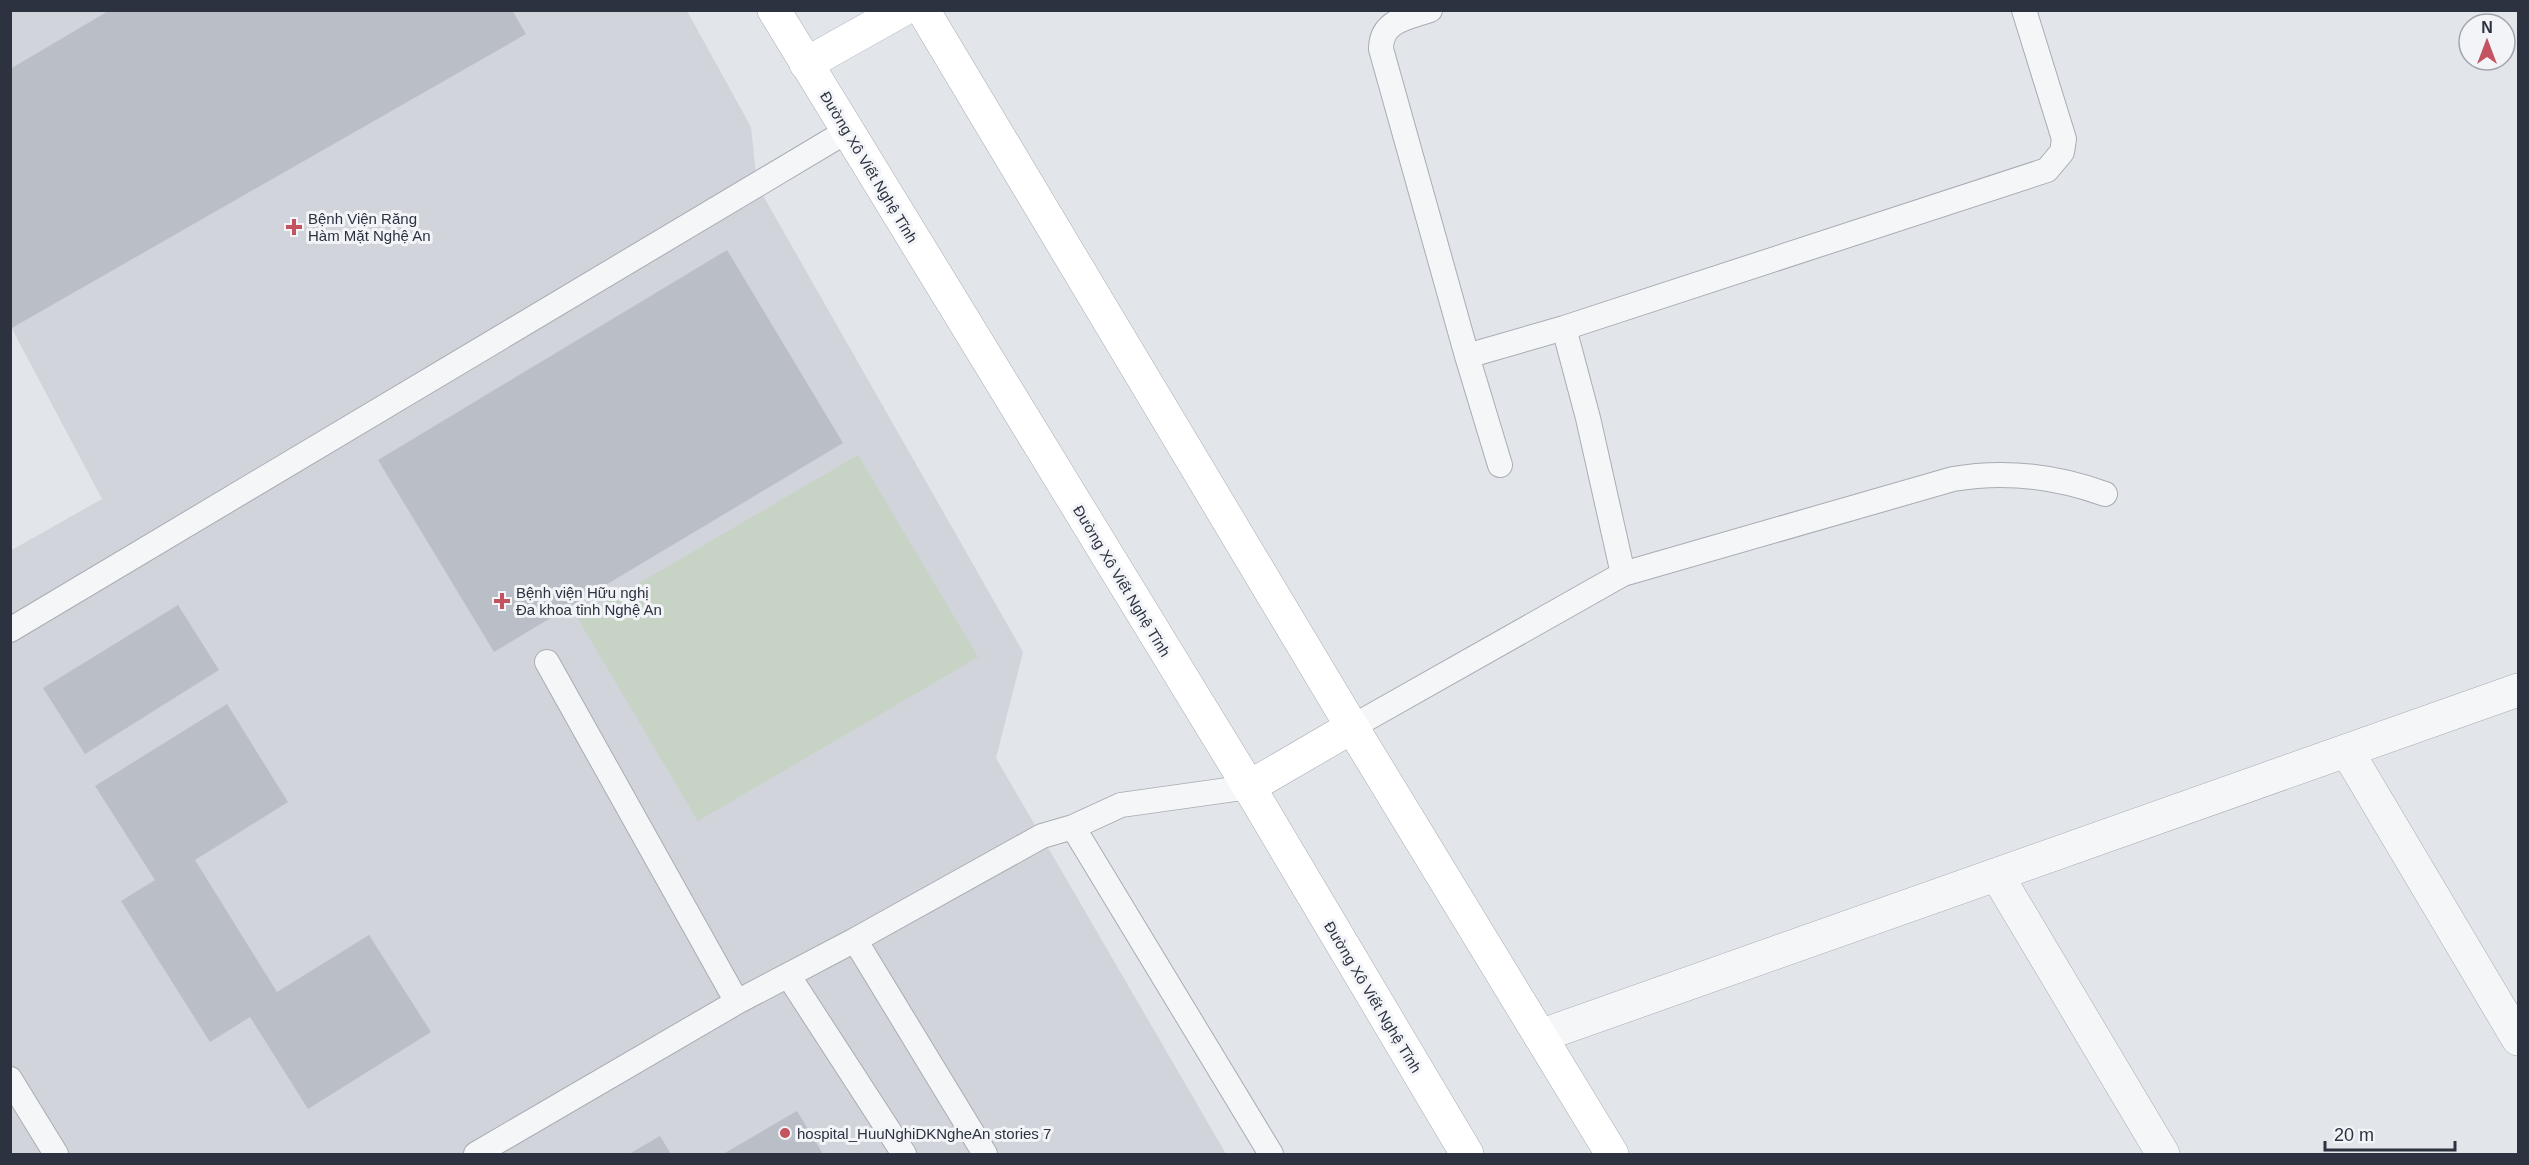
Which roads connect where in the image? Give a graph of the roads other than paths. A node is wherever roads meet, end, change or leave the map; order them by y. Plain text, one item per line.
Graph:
1 (774, 10) edge
2 (902, 10) edge
3 (923, 10) edge
4 (1430, 10) edge
5 (2024, 10) edge
6 (806, 64) junction
7 (847, 131) junction
8 (1564, 327) junction
9 (1467, 356) junction
10 (1500, 465) dead end
11 (2105, 494) dead end
12 (1623, 574) junction
13 (10, 630) edge
14 (547, 662) dead end
15 (2518, 690) edge
16 (1352, 727) junction
17 (2347, 751) junction
18 (1248, 787) junction
19 (1073, 827) junction
20 (1997, 875) junction
21 (855, 940) junction
22 (788, 975) junction
23 (737, 1002) junction
24 (1540, 1036) junction
25 (2518, 1040) edge
26 (10, 1079) edge
27 (56, 1155) edge
28 (476, 1155) edge
29 (904, 1155) edge
30 (985, 1155) edge
31 (1271, 1155) edge
32 (1467, 1155) edge
33 (1612, 1155) edge
34 (2163, 1155) edge

1 - 6 main road, Đường Xô Viết Nghệ Tĩnh
2 - 6 main road
3 - 16 main road
4 - 9 lane
5 - 8 lane
6 - 7 main road, Đường Xô Viết Nghệ Tĩnh
7 - 13 lane
7 - 18 main road, Đường Xô Viết Nghệ Tĩnh
8 - 9 lane
8 - 12 lane
9 - 10 lane
11 - 12 lane
12 - 16 lane
14 - 23 lane
15 - 17 street
16 - 18 main road
16 - 24 main road
17 - 20 street
17 - 25 street
18 - 19 lane
18 - 32 main road, Đường Xô Viết Nghệ Tĩnh
19 - 21 lane
19 - 31 lane
20 - 24 street
20 - 34 street
21 - 22 lane
21 - 30 lane
22 - 23 lane
22 - 29 lane
23 - 28 lane
24 - 33 main road
26 - 27 lane

